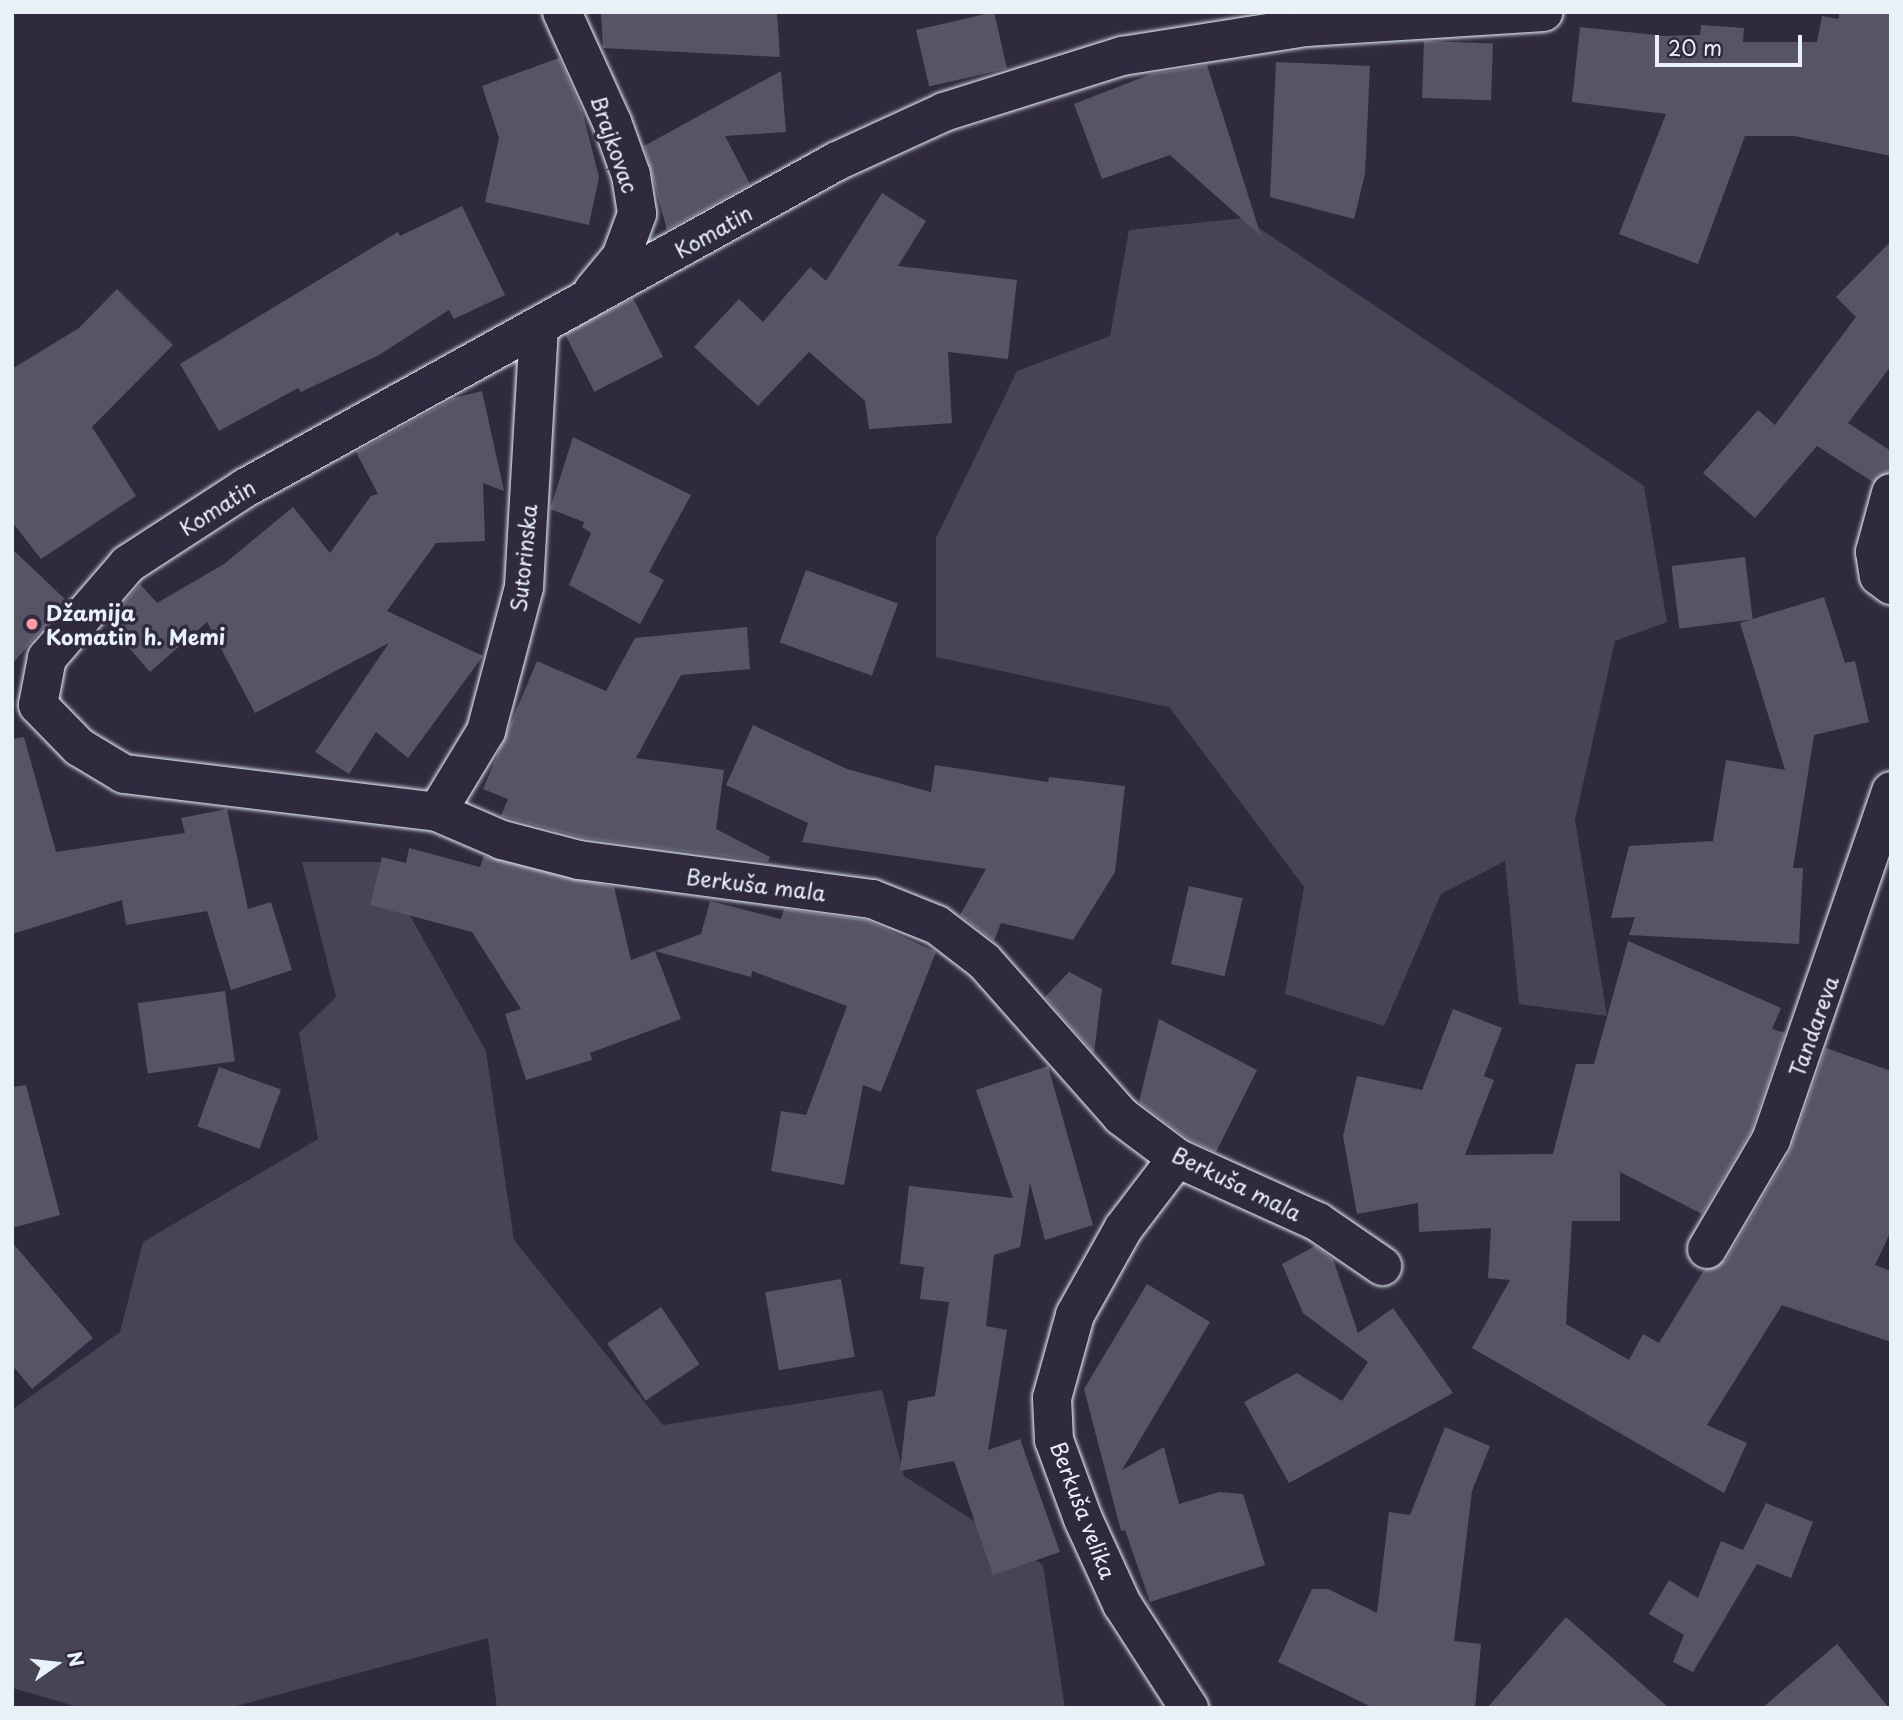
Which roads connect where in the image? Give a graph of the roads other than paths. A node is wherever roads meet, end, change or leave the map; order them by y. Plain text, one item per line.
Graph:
1 (562, 12) edge
2 (1544, 12) edge
3 (580, 306) junction
4 (539, 330) junction
5 (1891, 493) edge
6 (1891, 585) edge
7 (25, 706) edge
8 (1891, 791) edge
9 (437, 812) junction
10 (1177, 1157) junction
11 (1707, 1249) dead end
12 (1382, 1266) dead end
13 (1189, 1708) edge

1 - 3 street, Brajkovac
2 - 3 street, Komatin
3 - 4 street, Komatin
4 - 7 street, Komatin
4 - 9 street, Sutorinska
5 - 6 street
7 - 9 street, Berkuša mala
8 - 11 street, Tandareva
9 - 10 street, Berkuša mala
10 - 12 street, Berkuša mala
10 - 13 street, Berkuša velika

